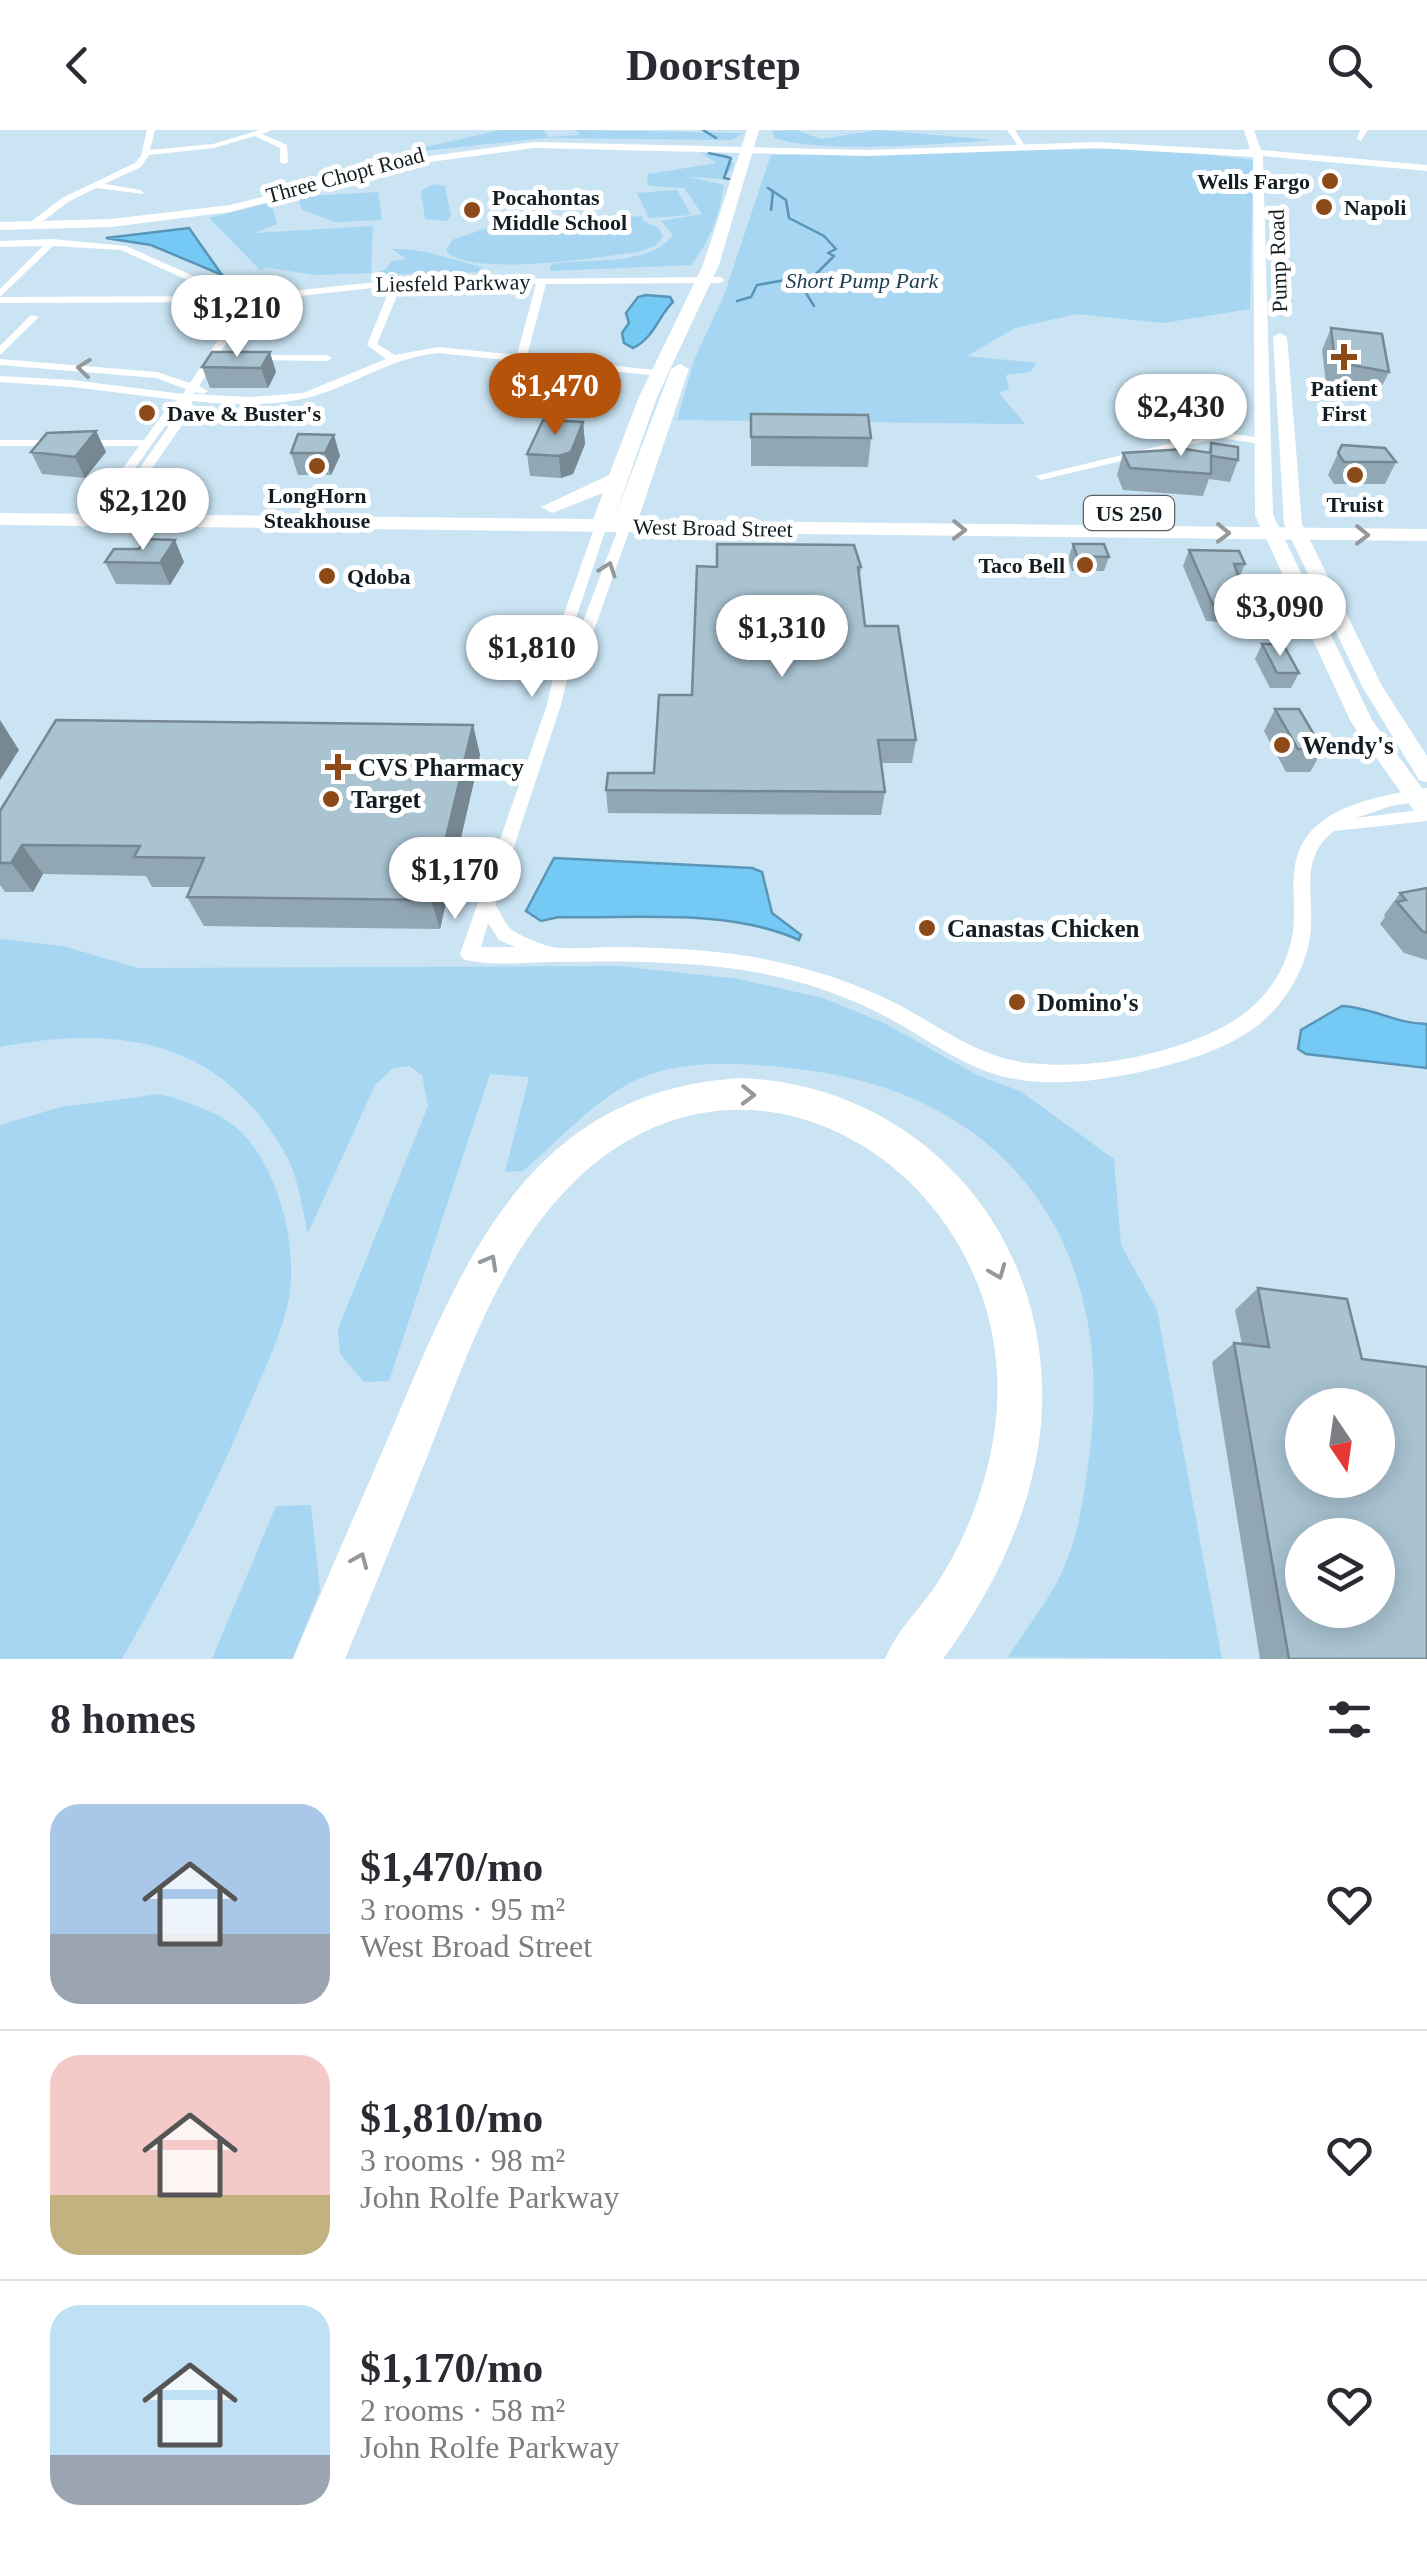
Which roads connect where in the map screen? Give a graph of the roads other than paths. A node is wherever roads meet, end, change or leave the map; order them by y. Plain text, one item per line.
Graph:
1 (151, 130) edge
2 (268, 130) edge
3 (1011, 130) edge
4 (1154, 130) edge
5 (1249, 130) edge
6 (1262, 130) edge
7 (256, 134) junction
8 (1176, 134) dead end
9 (756, 141) edge
10 (1021, 144) junction
11 (146, 153) junction
12 (1266, 155) junction
13 (284, 162) dead end
14 (1427, 168) edge
15 (97, 186) junction
16 (141, 192) dead end
17 (0, 226) edge
18 (31, 226) junction
19 (52, 242) junction
20 (0, 244) edge
21 (544, 281) junction
22 (397, 283) junction
23 (711, 283) junction
24 (0, 297) edge
25 (249, 300) junction
26 (34, 317) dead end
27 (0, 352) edge
28 (238, 358) edge
29 (327, 358) dead end
30 (392, 358) junction
31 (210, 359) junction
32 (224, 359) edge
33 (521, 360) junction
34 (0, 362) edge
35 (659, 373) junction
36 (0, 379) edge
37 (193, 386) junction
38 (185, 399) junction
39 (247, 400) junction
40 (1263, 441) junction
41 (0, 443) edge
42 (147, 443) junction
43 (1041, 476) dead end
44 (618, 479) junction
45 (0, 501) edge
46 (552, 507) junction
47 (918, 511) junction
48 (107, 512) junction
49 (604, 517) junction
50 (1427, 517) edge
51 (629, 518) junction
52 (0, 519) edge
53 (1267, 524) junction
54 (1294, 524) junction
55 (862, 530) junction
56 (1427, 536) edge
57 (561, 674) junction
58 (1427, 774) edge
59 (1424, 804) edge
60 (486, 906) junction
61 (561, 956) junction
62 (321, 1655) edge
63 (911, 1659) edge

1 - 11 street
2 - 7 street
3 - 10 street
4 - 8 street
5 - 12 main road, Pump Road
6 - 12 main road, Pump Road
7 - 11 street
7 - 13 street
9 - 10 main road, Three Chopt Road
9 - 18 main road, Three Chopt Road
9 - 23 main road
10 - 12 main road, Three Chopt Road
11 - 15 street
12 - 14 main road, Three Chopt Road
12 - 40 main road, Pump Road
12 - 54 main road, Pump Road
15 - 16 street
15 - 18 street
17 - 18 main road, Three Chopt Road
19 - 20 street
19 - 24 street
19 - 25 street
21 - 22 street, Liesfeld Parkway
21 - 23 street, Liesfeld Parkway
21 - 33 street
22 - 25 street, Liesfeld Parkway
22 - 30 street
23 - 35 main road
23 - 51 main road
24 - 25 street, Liesfeld Parkway
25 - 31 street
26 - 27 street
28 - 29 street
30 - 33 street
30 - 39 street
31 - 32 street
31 - 37 street
33 - 35 street
37 -> 34 street
35 - 44 main road
36 - 38 street
37 - 38 street
37 - 39 street
38 - 39 street
38 - 42 street
38 - 48 street
40 - 43 street
40 - 53 main road, Pump Road
41 - 42 street
42 - 48 street
44 - 46 main road
44 - 49 main road
45 - 48 main road, West Broad Street / US 250
46 - 48 main road, West Broad Street / US 250
46 - 49 main road, West Broad Street / US 250
47 - 51 main road, West Broad Street / US 250
47 - 53 main road, West Broad Street / US 250
47 - 55 main road
48 - 49 main road, West Broad Street / US 250
48 - 52 main road, West Broad Street / US 250
49 - 51 main road, West Broad Street / US 250
49 - 57 street
50 - 54 main road, West Broad Street / US 250
51 - 55 main road, West Broad Street / US 250
57 -> 51 street
53 - 54 main road, West Broad Street / US 250
55 -> 53 main road, West Broad Street / US 250
53 - 59 main road
54 -> 56 main road, West Broad Street / US 250
54 - 58 main road
57 - 60 street
59 - 61 street
60 - 61 street
60 - 61 street
62 -> 63 highway

